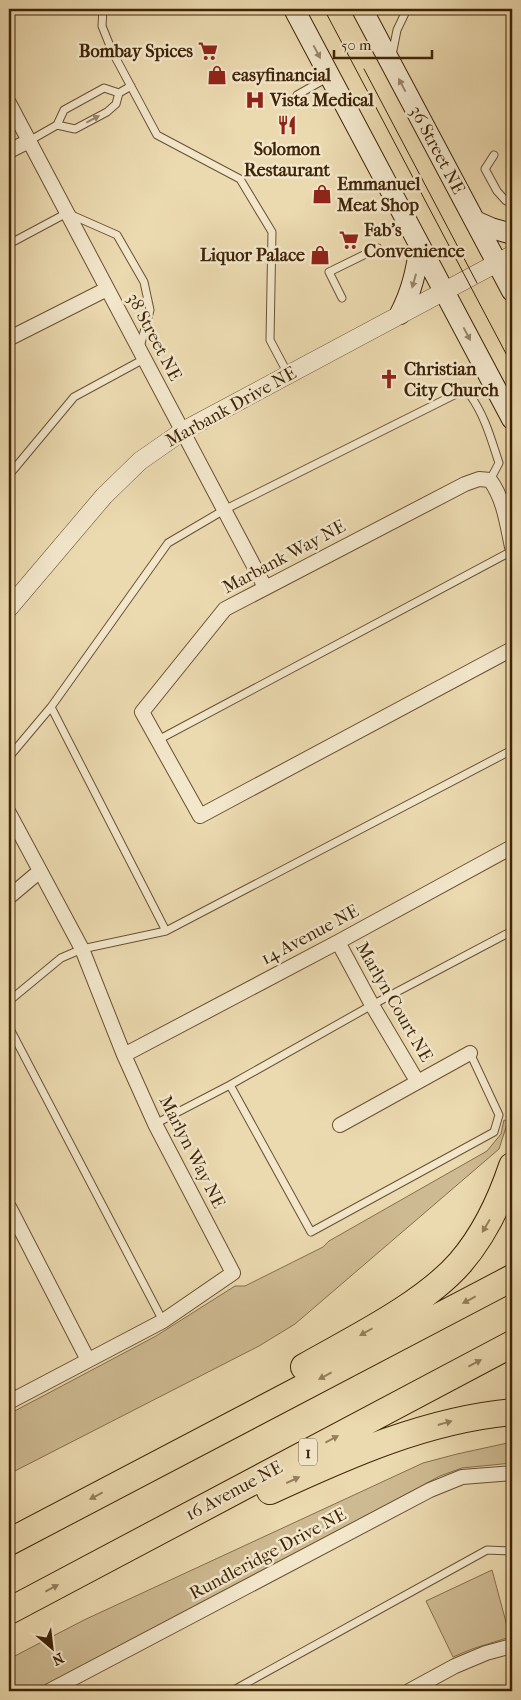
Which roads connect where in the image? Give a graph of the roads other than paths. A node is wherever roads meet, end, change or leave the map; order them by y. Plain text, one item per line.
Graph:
1 (103, 9) edge
2 (294, 9) edge
3 (407, 9) edge
4 (369, 10) edge
5 (391, 63) junction
6 (330, 76) junction
7 (131, 86) junction
8 (119, 92) junction
9 (297, 94) dead end
10 (9, 103) edge
11 (57, 125) junction
12 (28, 141) junction
13 (9, 151) edge
14 (494, 156) dead end
15 (512, 201) edge
16 (67, 212) junction
17 (475, 221) junction
18 (512, 234) edge
19 (9, 244) edge
20 (420, 246) junction
21 (378, 248) dead end
22 (505, 259) edge
23 (107, 288) junction
24 (444, 291) junction
25 (512, 291) edge
26 (342, 298) dead end
27 (400, 314) junction
28 (12, 337) dead end
29 (142, 354) junction
30 (288, 374) junction
31 (512, 419) edge
32 (182, 432) junction
33 (9, 475) edge
34 (490, 480) junction
35 (224, 510) junction
36 (512, 547) edge
37 (512, 551) edge
38 (265, 587) junction
39 (9, 608) edge
40 (512, 649) edge
41 (51, 706) junction
42 (158, 740) junction
43 (512, 750) edge
44 (9, 757) edge
45 (9, 813) edge
46 (512, 847) edge
47 (40, 871) junction
48 (9, 897) edge
49 (166, 932) junction
50 (512, 932) edge
51 (338, 942) junction
52 (82, 949) junction
53 (9, 1001) edge
54 (372, 1005) junction
55 (9, 1027) edge
56 (470, 1053) joint
57 (124, 1055) junction
58 (417, 1081) junction
59 (230, 1086) junction
60 (155, 1124) junction
61 (340, 1125) dead end
62 (512, 1166) edge
63 (9, 1207) edge
64 (512, 1278) edge
65 (163, 1321) junction
66 (512, 1344) edge
67 (88, 1360) junction
68 (11, 1396) edge
69 (512, 1412) edge
70 (139, 1473) junction
71 (512, 1473) edge
72 (9, 1542) edge
73 (512, 1551) edge
74 (103, 1560) junction
75 (9, 1611) edge
76 (512, 1646) edge
77 (49, 1691) edge
78 (232, 1691) edge
79 (409, 1691) edge

1 - 7 lane
2 -> 6 main road
3 - 5 lane
4 - 5 main road, 36 Street NE
17 -> 5 main road, 36 Street NE
6 - 9 lane
6 - 20 main road
7 - 8 lane
7 - 30 lane
8 - 11 lane
11 -> 8 lane
10 - 12 street, 38 Street NE
11 - 12 lane
12 - 13 street
12 - 16 street, 38 Street NE
14 - 15 lane
16 - 19 lane
16 - 23 street, 38 Street NE
16 - 29 lane
17 - 18 main road
17 - 22 main road, 36 Street NE
20 - 24 main road
20 -> 27 main road
21 - 26 lane
22 - 24 street, Marbank Drive NE
22 - 25 main road, 36 Street NE
23 - 28 street
23 - 29 street, 38 Street NE
24 - 27 street, Marbank Drive NE
24 -> 31 main road
27 - 30 street, Marbank Drive NE
29 - 32 street, 38 Street NE
29 - 33 lane
30 - 32 street, Marbank Drive NE
32 - 35 street, 38 Street NE
32 - 39 street, Marbank Drive NE
34 - 35 lane
34 - 36 street
34 - 38 street, Marbank Way NE
35 - 38 street, 38 Street NE
35 - 41 lane
37 - 42 lane
38 - 42 street, Marbank Way NE
40 - 42 street, Marbank Way NE
41 - 44 lane
41 - 49 lane
43 - 49 lane
45 - 47 street, Marlyn Way NE
46 - 51 street, 14 Avenue NE
47 - 48 street
47 - 52 street, Marlyn Way NE
49 - 52 lane
50 - 54 lane
51 - 54 street, Marlyn Court NE
51 - 57 street, 14 Avenue NE
52 - 53 lane
52 - 57 street, Marlyn Way NE
54 - 58 street, Marlyn Court NE
54 - 59 lane
55 - 65 lane
56 - 58 street, Marlyn Court NE
56 - 59 lane
57 - 60 street, Marlyn Way NE
58 - 61 street, Marlyn Court NE
59 - 60 lane
60 - 65 street, Marlyn Way NE
62 -> 70 highway
63 - 67 street
64 -> 70 highway
65 - 67 street, Marlyn Way NE
74 -> 66 highway, 16 Avenue NE / 1
67 - 68 street, Marlyn Way NE
74 -> 69 highway
70 -> 72 highway
71 - 77 street, Rundleridge Drive NE
73 - 78 lane
75 -> 74 highway, 16 Avenue NE / 1
76 - 79 street

